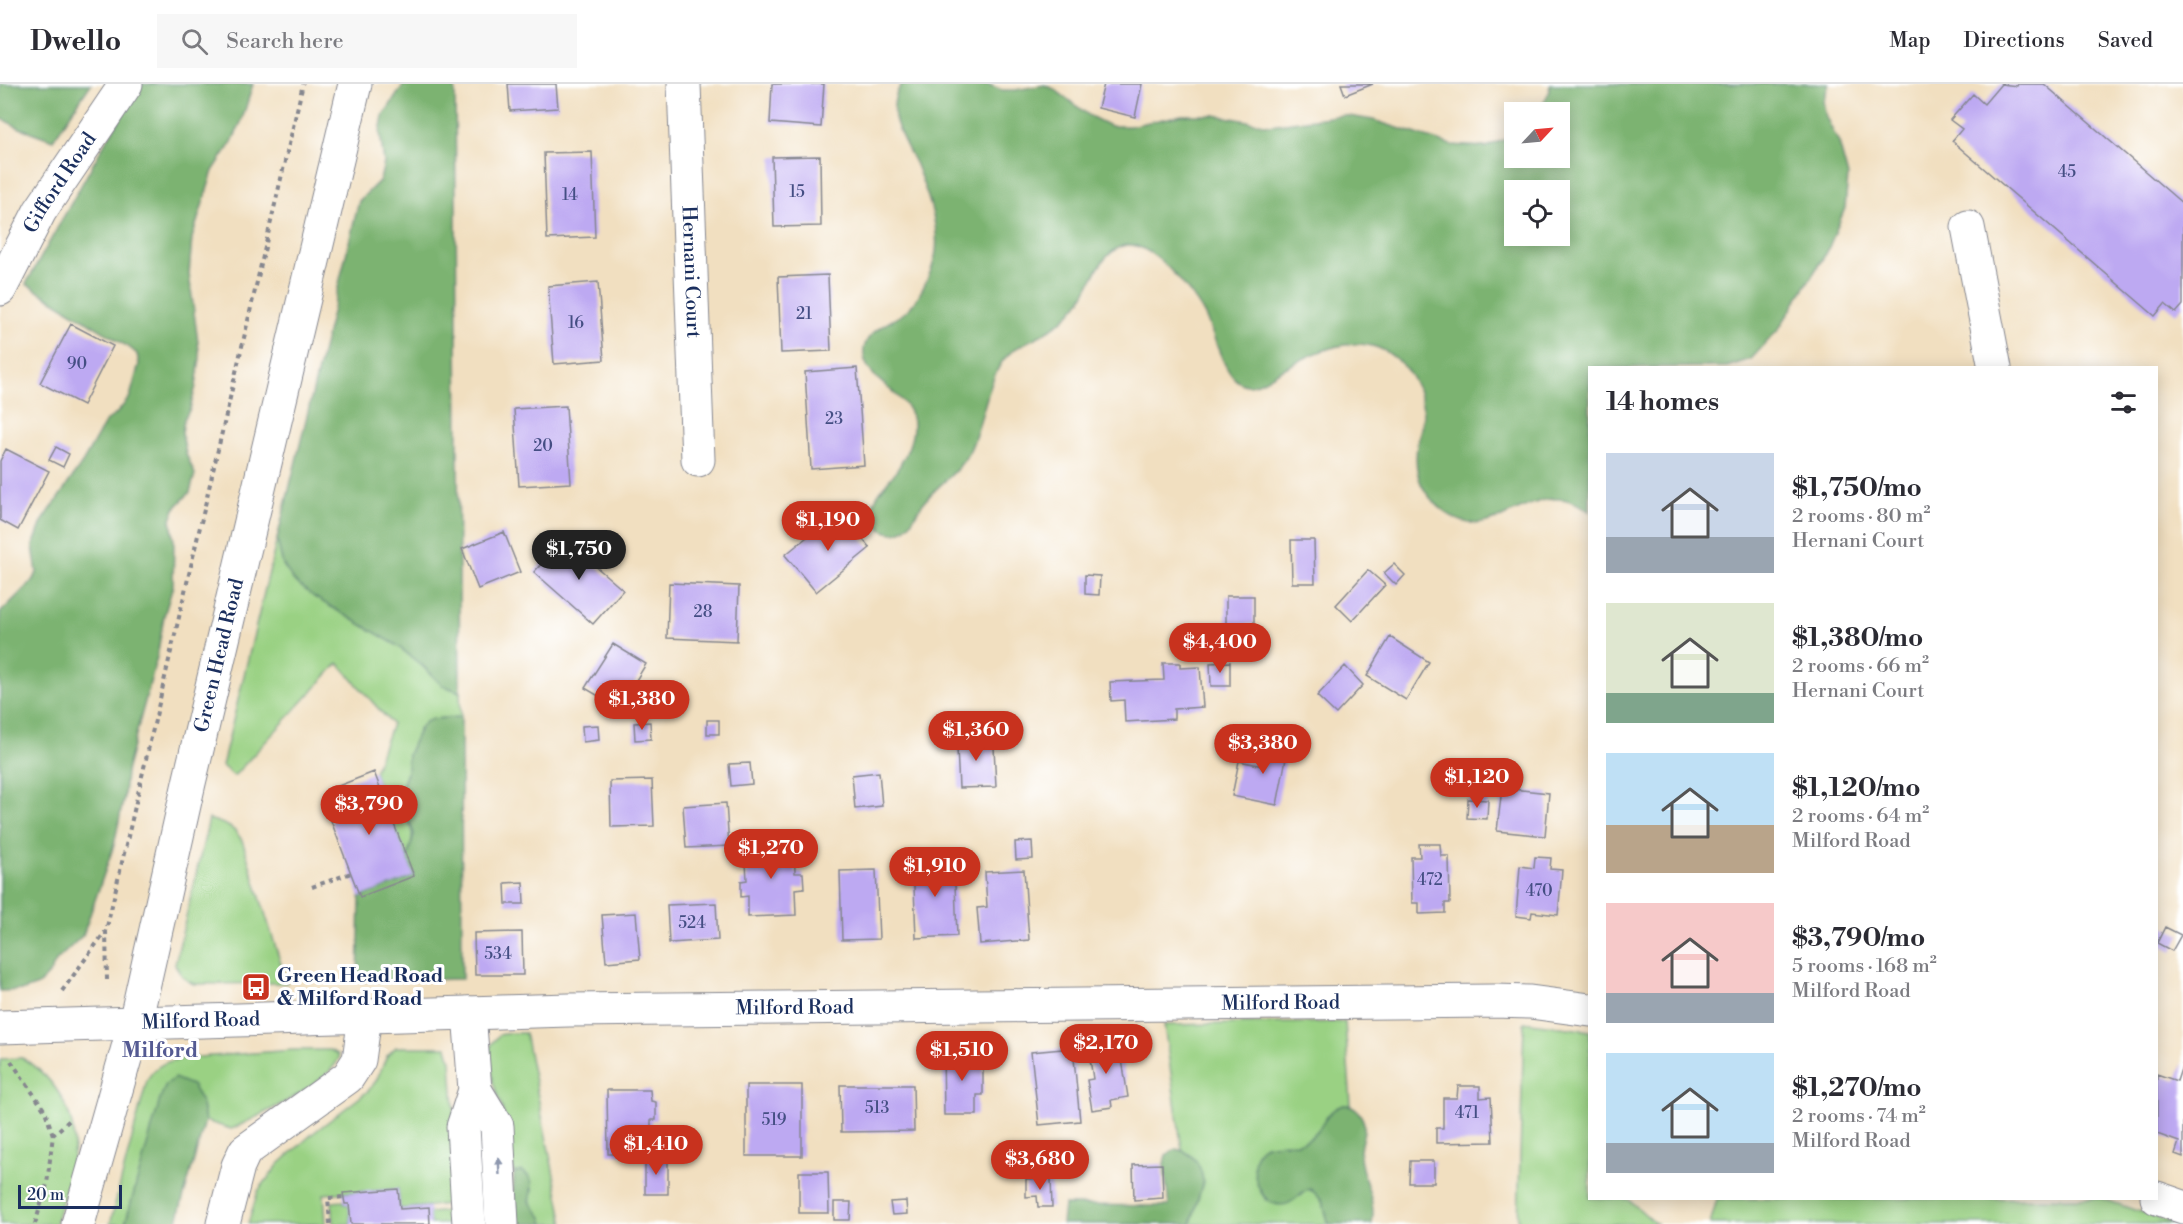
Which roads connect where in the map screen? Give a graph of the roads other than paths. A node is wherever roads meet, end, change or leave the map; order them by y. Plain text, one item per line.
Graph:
1 (126, 84) edge
2 (355, 84) edge
3 (684, 84) edge
4 (1968, 227) dead end
5 (0, 289) edge
6 (1995, 366) edge
7 (698, 460) dead end
8 (1588, 1010) edge
9 (469, 1013) junction
10 (364, 1016) junction
11 (135, 1023) junction
12 (3, 1041) edge
13 (475, 1090) junction
14 (2158, 1198) edge
15 (2183, 1207) edge
16 (78, 1224) edge
17 (223, 1224) edge
18 (469, 1224) edge
19 (502, 1224) edge

1 - 5 street, Gifford Road
2 - 11 street, Green Head Road
3 - 7 street, Hernani Court
4 - 6 street
8 - 9 street, Milford Road
9 - 10 street, Milford Road
9 - 13 street
10 - 11 street, Milford Road
10 - 17 street
11 - 12 street, Milford Road
11 - 16 street, Green Head Road
13 - 18 street
19 -> 13 street
14 - 15 street

